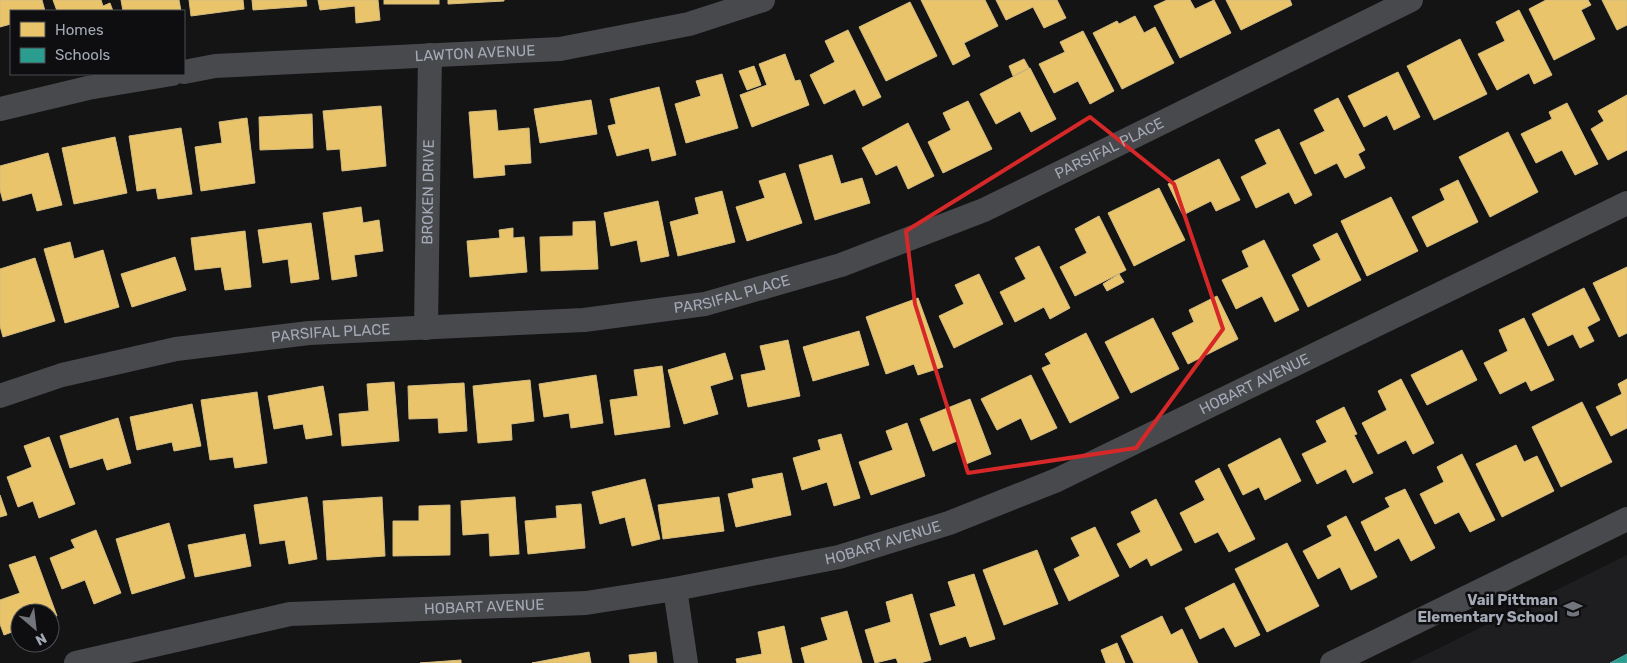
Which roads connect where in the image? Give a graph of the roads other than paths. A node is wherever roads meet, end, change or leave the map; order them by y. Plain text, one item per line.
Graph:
1 (763, 0) edge
2 (1411, 0) edge
3 (430, 55) junction
4 (185, 72) edge
5 (166, 75) edge
6 (0, 109) edge
7 (1627, 202) edge
8 (426, 328) junction
9 (0, 396) edge
10 (1627, 519) edge
11 (675, 589) junction
12 (76, 663) edge
13 (686, 663) edge
14 (1332, 663) edge

1 - 3 street, LAWTON AVENUE
2 - 8 street, PARSIFAL PLACE
3 - 4 street, LAWTON AVENUE
3 - 8 street, BROKEN DRIVE
5 - 6 street
7 - 11 street, HOBART AVENUE
8 - 9 street, PARSIFAL PLACE
10 - 14 street
11 - 12 street, HOBART AVENUE
11 - 13 street

